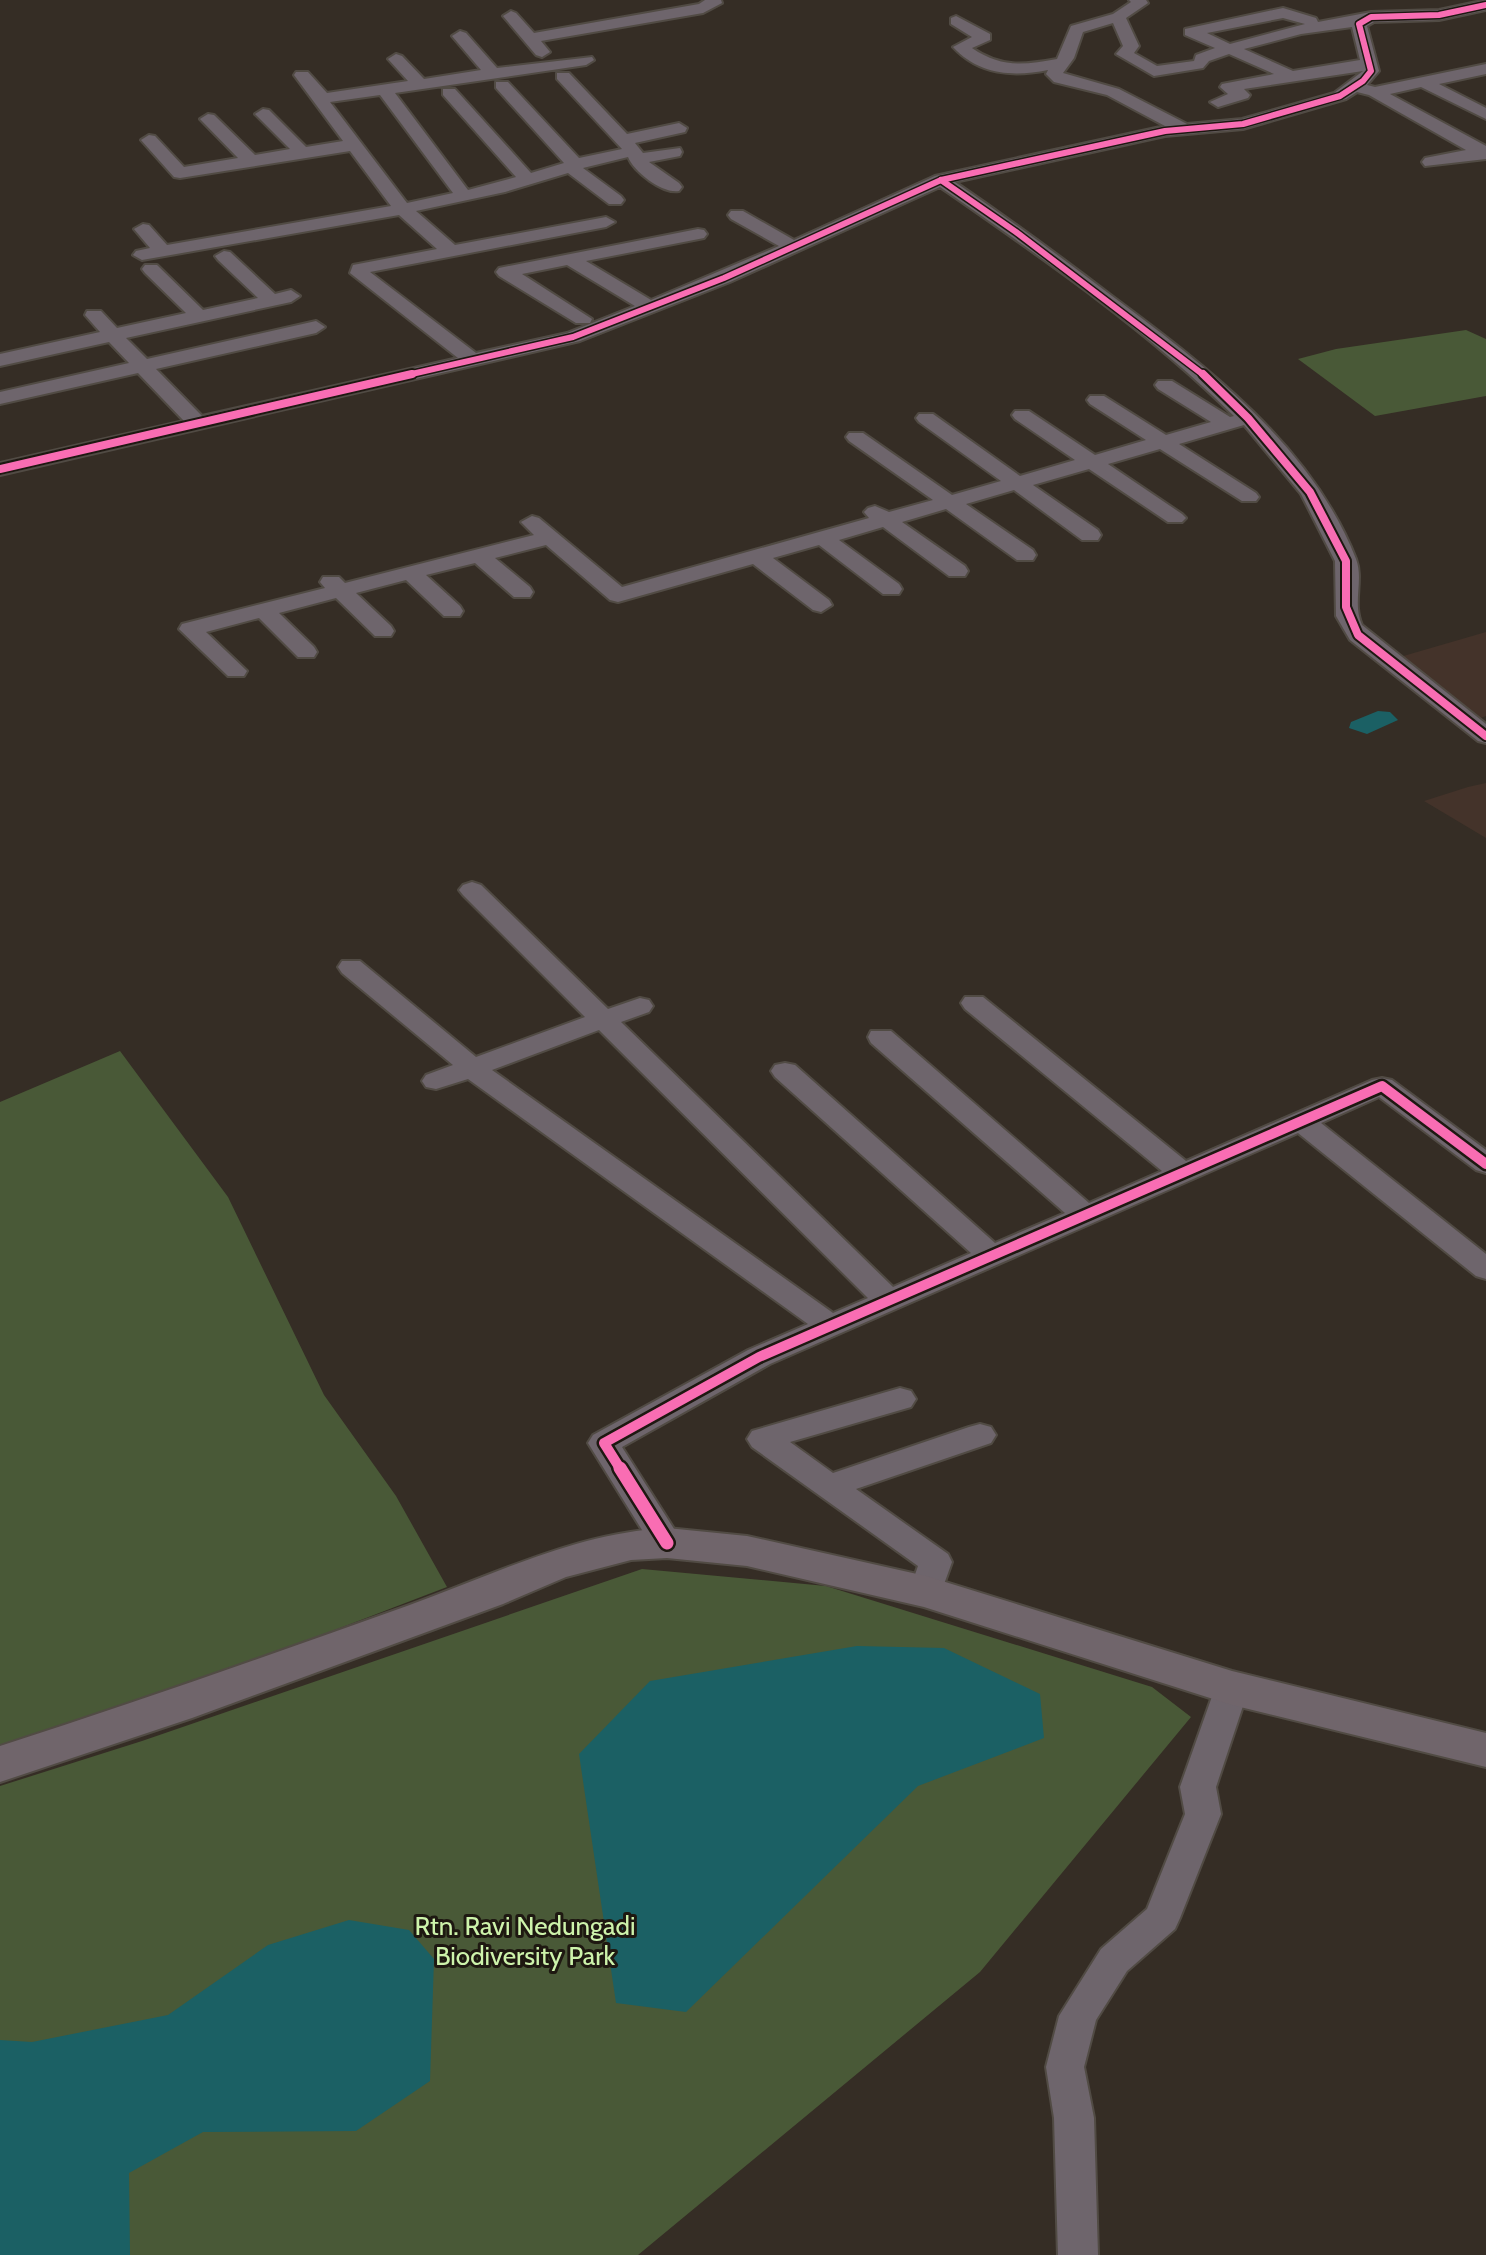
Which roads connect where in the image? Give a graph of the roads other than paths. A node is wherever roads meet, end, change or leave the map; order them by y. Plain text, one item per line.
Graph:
1 (713, 0) edge
2 (1137, 0) edge
3 (1486, 5) edge
4 (511, 16) dead end
5 (1118, 17) junction
6 (956, 21) dead end
7 (1362, 21) junction
8 (1319, 25) junction
9 (460, 36) dead end
10 (530, 38) junction
11 (1228, 49) junction
12 (396, 59) dead end
13 (1063, 63) junction
14 (1370, 63) junction
15 (592, 66) dead end
16 (558, 70) junction
17 (1482, 73) edge
18 (302, 75) dead end
19 (1287, 76) junction
20 (498, 80) junction
21 (1423, 82) junction
22 (422, 86) junction
23 (1355, 87) junction
24 (449, 92) junction
25 (1375, 92) junction
26 (387, 96) junction
27 (323, 98) junction
28 (1329, 100) junction
29 (1218, 102) dead end
30 (263, 114) dead end
31 (1486, 114) edge
32 (208, 119) dead end
33 (679, 128) dead end
34 (1182, 128) junction
35 (149, 140) dead end
36 (354, 146) junction
37 (632, 150) junction
38 (302, 152) junction
39 (674, 152) dead end
40 (1484, 152) edge
41 (250, 160) junction
42 (1431, 162) dead end
43 (574, 166) junction
44 (528, 180) junction
45 (941, 180) junction
46 (673, 187) dead end
47 (464, 196) junction
48 (615, 200) dead end
49 (403, 209) junction
50 (272, 211) dead end
51 (737, 215) dead end
52 (606, 222) dead end
53 (211, 223) dead end
54 (143, 229) dead end
55 (286, 229) junction
56 (698, 234) dead end
57 (793, 247) junction
58 (226, 248) junction
59 (162, 250) junction
60 (453, 253) junction
61 (569, 259) junction
62 (651, 308) junction
63 (94, 315) dead end
64 (199, 316) junction
65 (583, 319) dead end
66 (316, 327) dead end
67 (18, 329) dead end
68 (114, 335) junction
69 (41, 351) junction
70 (0, 360) edge
71 (474, 361) junction
72 (143, 366) junction
73 (1165, 385) dead end
74 (0, 398) edge
75 (1097, 400) dead end
76 (1022, 415) dead end
77 (926, 418) dead end
78 (1238, 421) junction
79 (198, 424) junction
80 (856, 437) dead end
81 (1162, 443) junction
82 (1091, 462) junction
83 (0, 469) edge
84 (1018, 483) junction
85 (1249, 497) dead end
86 (950, 502) junction
87 (876, 514) junction
88 (1175, 518) dead end
89 (532, 522) dead end
90 (1090, 535) dead end
91 (550, 537) junction
92 (823, 538) junction
93 (479, 555) junction
94 (1025, 555) dead end
95 (757, 556) junction
96 (957, 571) dead end
97 (410, 572) junction
98 (333, 584) junction
99 (891, 589) dead end
100 (522, 592) dead end
101 (821, 605) dead end
102 (264, 610) junction
103 (452, 611) dead end
104 (383, 631) dead end
105 (306, 652) dead end
106 (236, 671) dead end
107 (1486, 736) edge
108 (472, 890) dead end
109 (343, 970) dead end
110 (974, 1003) dead end
111 (640, 1006) dead end
112 (604, 1020) junction
113 (881, 1037) dead end
114 (785, 1071) dead end
115 (454, 1075) junction
116 (1301, 1121) junction
117 (1486, 1164) edge
118 (1183, 1173) junction
119 (1085, 1215) junction
120 (992, 1256) junction
121 (1486, 1269) edge
122 (889, 1301) junction
123 (821, 1330) junction
124 (900, 1399) dead end
125 (980, 1435) dead end
126 (829, 1486) junction
127 (667, 1543) junction
128 (926, 1592) junction
129 (1232, 1688) junction
130 (1486, 1750) edge
131 (0, 1764) edge
132 (1078, 2255) edge

1 - 10 street
2 - 5 street
3 - 7 street
4 - 10 street
5 - 11 street
5 - 13 street
6 - 13 street
7 - 8 street
7 - 14 street
8 - 11 street
8 - 11 street
9 - 20 street
10 - 16 street
11 - 19 street
12 - 22 street
13 - 34 street
14 - 19 street
14 - 23 street
15 - 16 street
16 - 20 street
16 - 37 street
17 - 21 street
18 - 27 street
19 - 28 street
19 - 29 street
20 - 22 street
20 - 24 street
20 - 43 street
21 - 25 street
21 - 31 street
22 - 26 street
23 - 25 street
23 - 28 street
24 - 26 street
24 - 44 street
25 - 40 street
26 - 27 street
26 - 47 street
27 - 36 street
28 - 34 street
30 - 38 street
32 - 41 street
33 - 37 street
34 - 45 street
35 - 41 street
36 - 38 street
36 - 49 street
37 - 39 street
37 - 43 street
37 - 46 street
38 - 41 street
40 - 42 street
43 - 44 street
43 - 48 street
44 - 47 street
45 - 57 street
45 - 78 street
47 - 49 street
49 - 55 street
49 - 60 street
50 - 55 street
51 - 57 street
52 - 60 street
53 - 58 street
54 - 59 street
55 - 58 street
56 - 61 street
57 - 62 street
58 - 59 street
58 - 64 street
59 - 64 street
60 - 71 street
61 - 62 street
61 - 65 street
62 - 71 street
63 - 68 street
64 - 68 street
66 - 72 street
67 - 69 street
68 - 69 street
68 - 72 street
69 - 70 street
71 - 79 street
72 - 74 street
72 - 79 street
73 - 78 street
75 - 81 street
76 - 82 street
77 - 84 street
78 - 81 street
78 - 107 street
79 - 83 street
80 - 86 street
81 - 82 street
81 - 85 street
82 - 84 street
82 - 88 street
84 - 86 street
84 - 90 street
86 - 87 street
86 - 94 street
87 - 92 street
87 - 96 street
89 - 91 street
91 - 93 street
91 - 95 street
92 - 95 street
92 - 99 street
93 - 97 street
93 - 100 street
95 - 101 street
97 - 98 street
97 - 103 street
98 - 102 street
98 - 104 street
102 - 105 street
102 - 106 street
108 - 112 street
109 - 115 street
110 - 118 street
111 - 112 street
112 - 115 street
112 - 122 street
113 - 119 street
114 - 120 street
115 - 123 street
116 - 117 street
116 - 118 street
116 - 121 street
118 - 119 street
119 - 120 street
120 - 122 street
122 - 123 street
123 - 127 street
124 - 126 street
125 - 126 street
126 - 128 street
127 - 128 main road
127 - 131 main road
128 - 129 main road
129 - 130 main road
129 - 132 street

